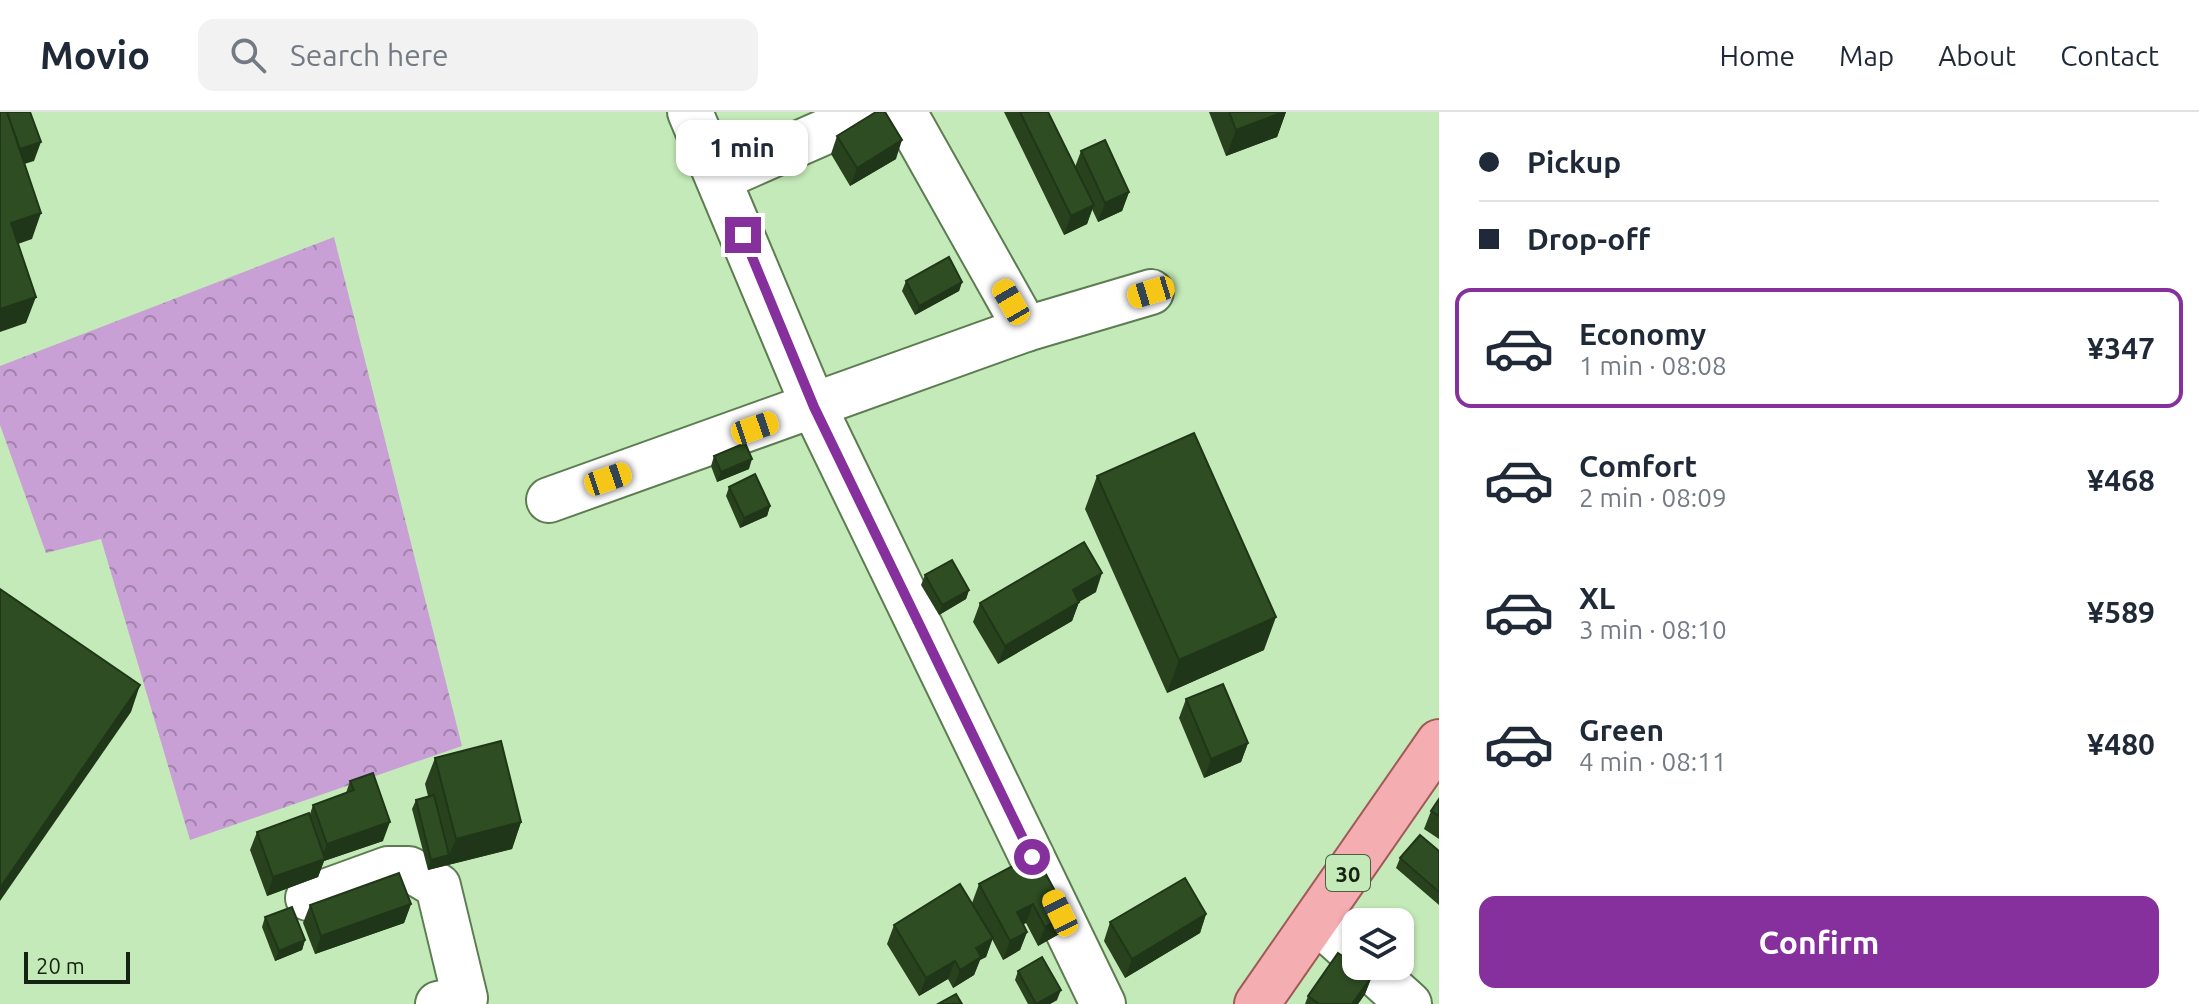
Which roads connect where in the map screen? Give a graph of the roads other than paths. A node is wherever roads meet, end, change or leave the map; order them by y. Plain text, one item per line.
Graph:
1 (690, 112) edge
2 (870, 112) edge
3 (904, 112) edge
4 (720, 178) junction
5 (1151, 292) dead end
6 (1026, 329) junction
7 (814, 407) junction
8 (549, 500) dead end
9 (1439, 742) edge
10 (308, 898) dead end
11 (1316, 920) junction
12 (1342, 943) edge
13 (1382, 980) edge
14 (1097, 1002) edge
15 (438, 1004) edge
16 (1257, 1004) edge
17 (1409, 1004) edge

1 - 4 street
2 - 4 street
3 - 6 street
4 - 7 street
5 - 6 street
6 - 7 street
7 - 8 street
7 - 14 street
9 - 11 main road, 30
10 - 15 street
11 - 12 street
11 - 16 main road, 30
13 - 17 street

